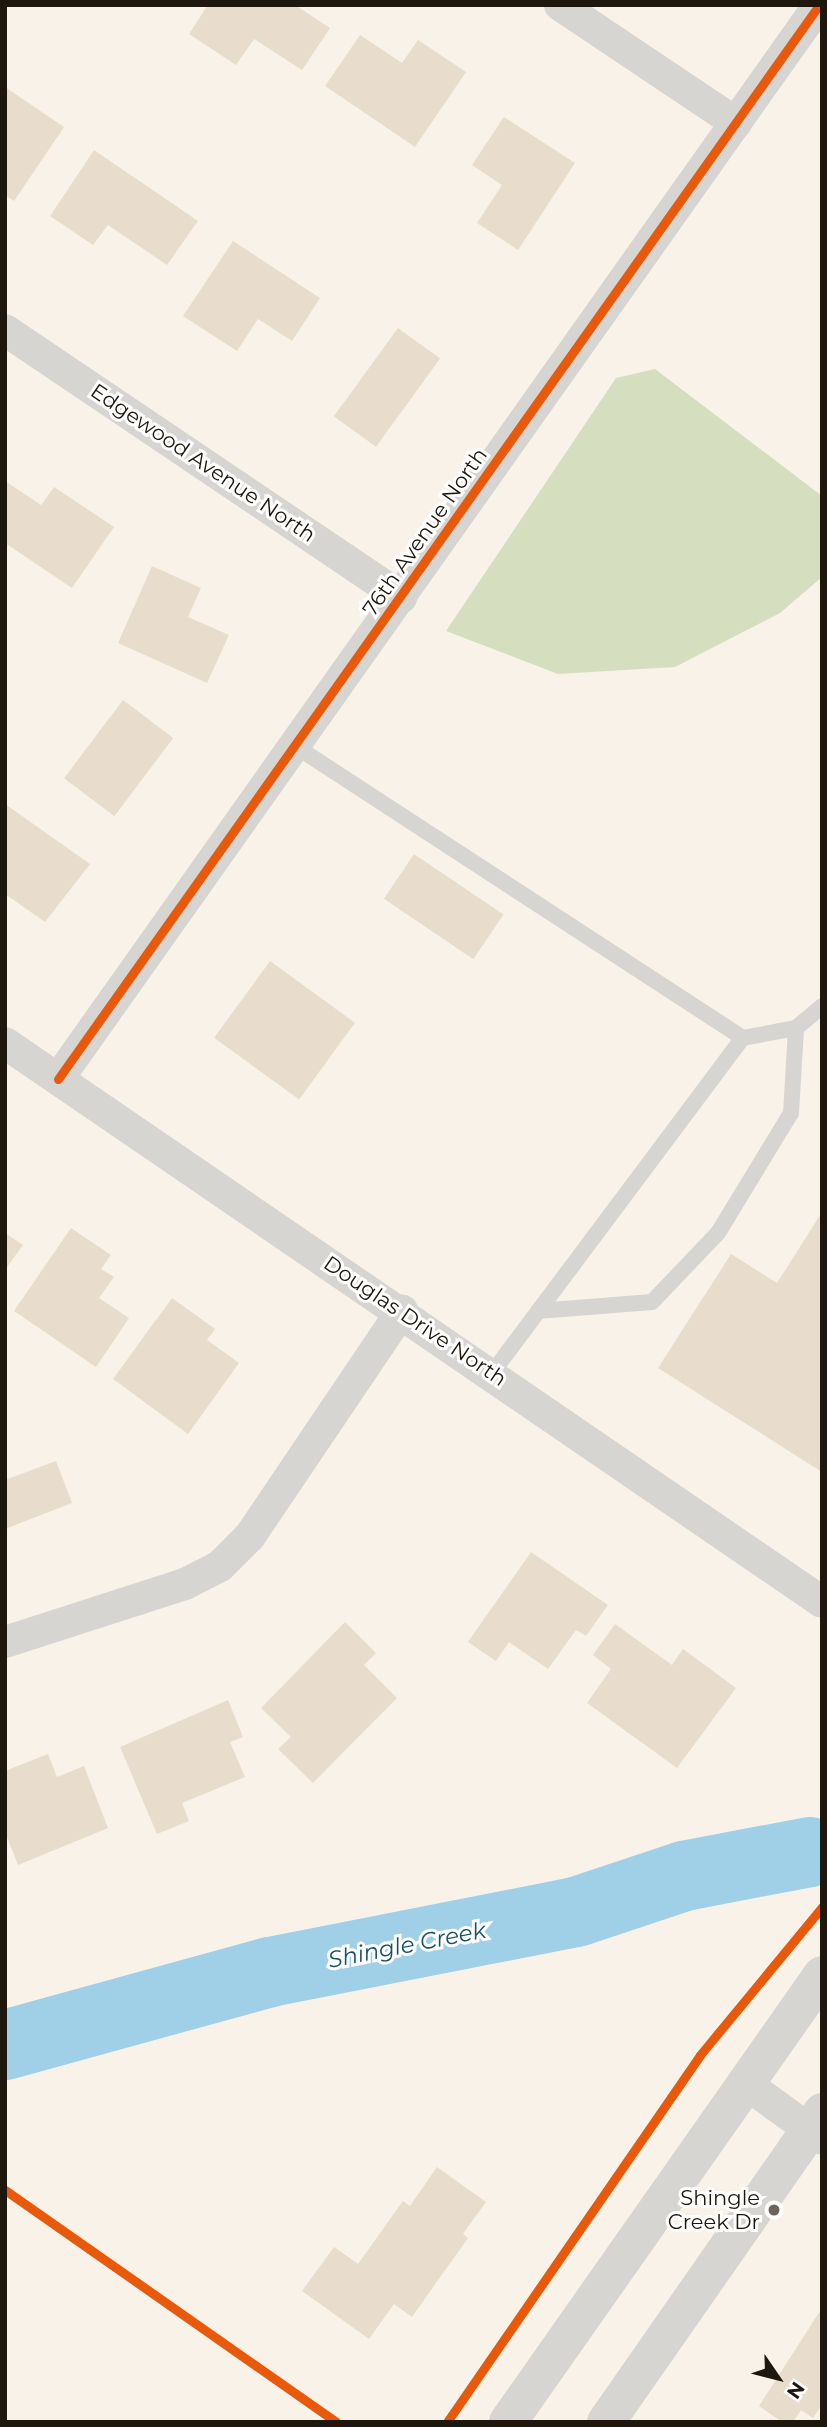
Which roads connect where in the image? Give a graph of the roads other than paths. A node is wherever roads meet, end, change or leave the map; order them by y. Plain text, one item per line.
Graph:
1 (561, 5) edge
2 (819, 5) edge
3 (736, 123) junction
4 (5, 330) edge
5 (401, 597) junction
6 (295, 746) junction
7 (822, 1006) edge
8 (796, 1028) junction
9 (743, 1038) junction
10 (5, 1043) edge
11 (58, 1079) junction
12 (402, 1311) junction
13 (538, 1311) junction
14 (492, 1373) junction
15 (822, 1602) edge
16 (5, 1642) edge
17 (822, 1975) edge
18 (745, 2083) junction
19 (817, 2127) edge
20 (508, 2422) edge
21 (606, 2422) edge

1 - 3 street
2 - 3 street, 76th Avenue North
3 - 5 street, 76th Avenue North
4 - 5 street, Edgewood Avenue North
5 - 6 street, 76th Avenue North
6 - 9 lane
6 - 11 street, 76th Avenue North
7 - 8 lane
8 - 9 lane
8 - 13 lane
9 - 13 lane
10 - 11 street, Douglas Drive North
11 - 12 street, Douglas Drive North
12 - 14 street, Douglas Drive North
12 - 16 street
13 - 14 lane
14 - 15 street, Douglas Drive North
17 - 18 main road
18 - 19 street
18 - 20 main road
19 - 21 main road

